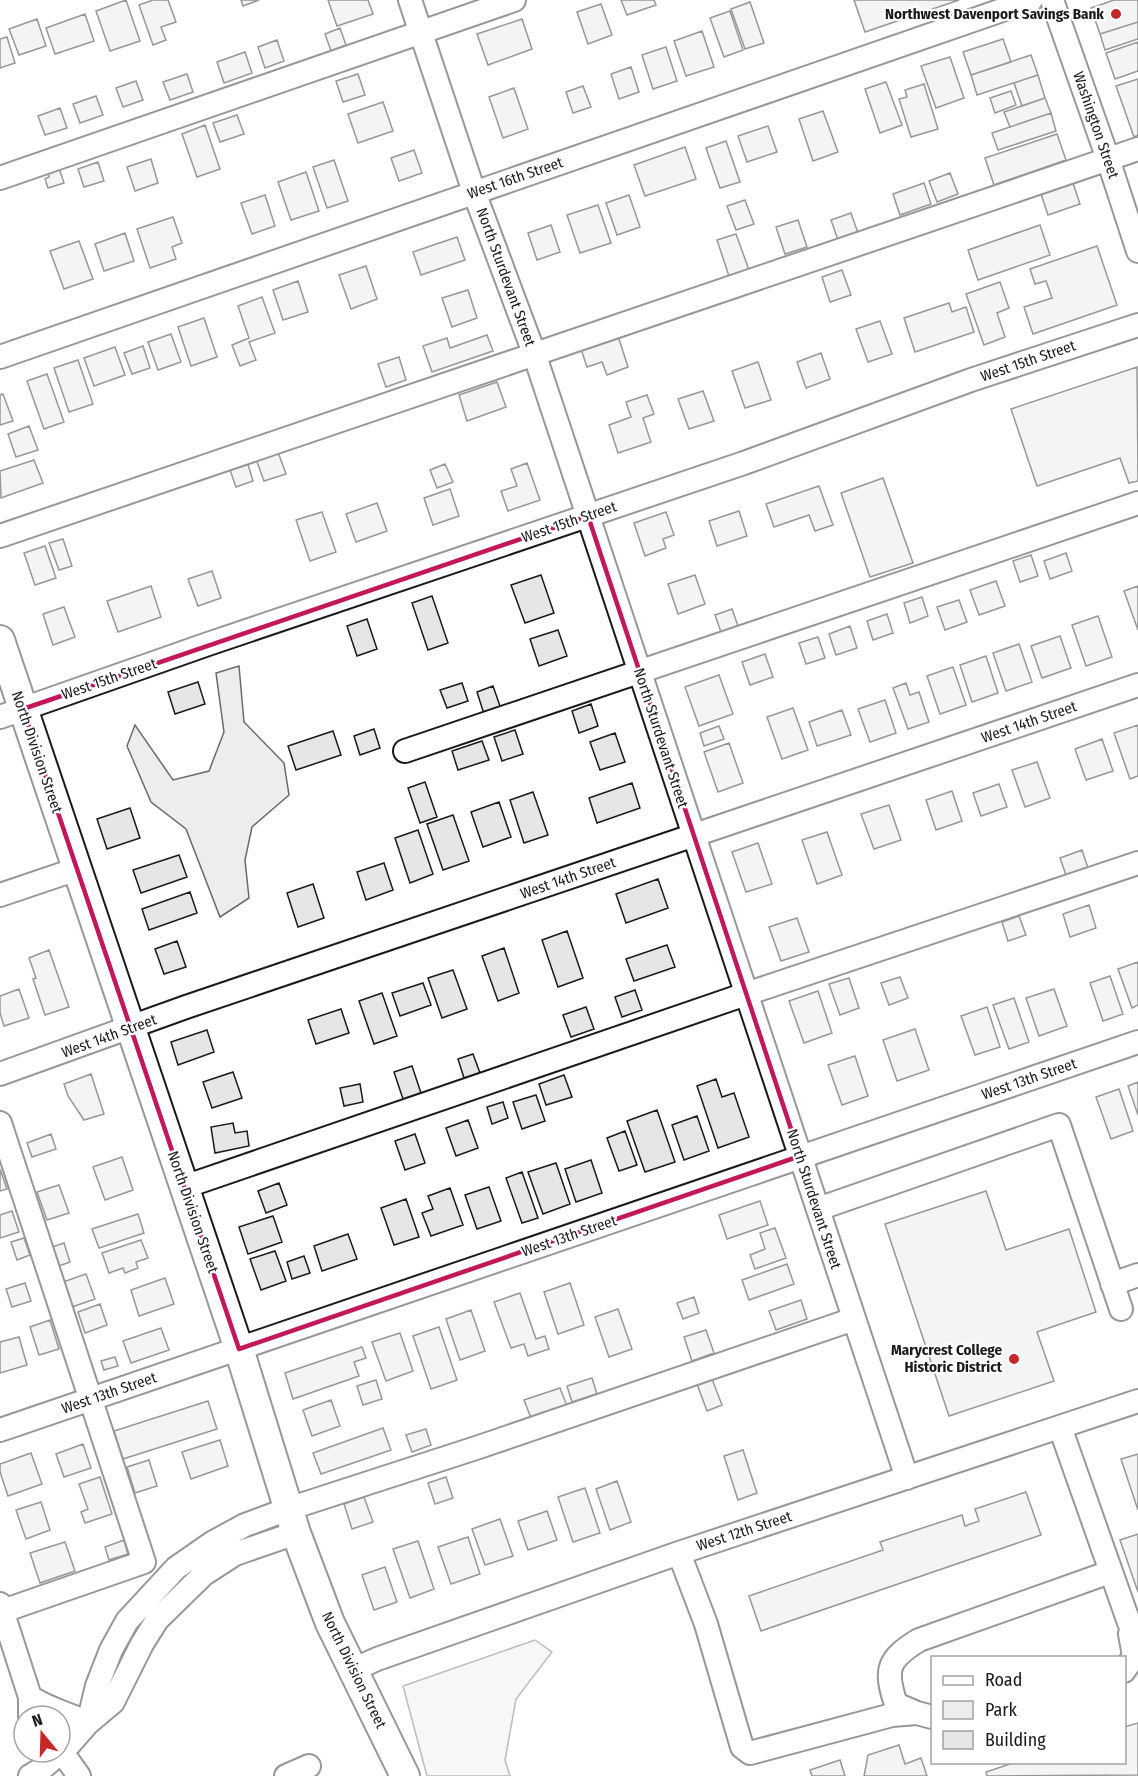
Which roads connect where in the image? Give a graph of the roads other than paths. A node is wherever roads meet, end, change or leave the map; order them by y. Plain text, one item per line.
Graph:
1 (410, 0) edge
2 (514, 0) edge
3 (1031, 0) edge
4 (1052, 0) edge
5 (421, 32) junction
6 (1138, 149) edge
7 (1108, 159) junction
8 (0, 178) edge
9 (474, 192) junction
10 (1138, 251) edge
11 (1138, 325) edge
12 (534, 353) junction
13 (0, 357) edge
14 (1138, 503) edge
15 (588, 516) junction
16 (0, 536) edge
17 (0, 640) edge
18 (639, 671) junction
19 (1138, 685) edge
20 (12, 713) edge
21 (405, 751) dead end
22 (693, 836) junction
23 (1138, 863) edge
24 (77, 869) junction
25 (0, 895) edge
26 (746, 994) junction
27 (130, 1028) junction
28 (1138, 1042) edge
29 (0, 1074) edge
30 (0, 1123) edge
31 (800, 1156) junction
32 (184, 1187) junction
33 (818, 1209) junction
34 (1138, 1275) edge
35 (1112, 1284) junction
36 (1121, 1309) dead end
37 (854, 1319) junction
38 (239, 1349) junction
39 (90, 1400) junction
40 (1138, 1401) edge
41 (1059, 1427) junction
42 (0, 1430) edge
43 (907, 1478) junction
44 (292, 1521) junction
45 (679, 1553) junction
46 (1110, 1572) junction
47 (1, 1609) edge
48 (1134, 1639) edge
49 (1126, 1669) edge
50 (353, 1670) junction
51 (29, 1704) edge
52 (72, 1715) edge
53 (925, 1715) edge
54 (88, 1723) junction
55 (44, 1765) edge
56 (309, 1767) dead end
57 (79, 1776) edge
58 (286, 1776) edge
59 (405, 1776) edge

1 - 5 street, North Sturdevant Street
2 - 5 street
3 - 9 street, West 16th Street
4 - 7 street, Washington Street
5 - 8 street
5 - 9 street, North Sturdevant Street
6 - 7 street
7 - 10 street, Washington Street
7 - 12 street
9 - 12 street, North Sturdevant Street
9 - 13 street, West 16th Street
11 - 15 street, West 15th Street
12 - 15 street, North Sturdevant Street
12 - 16 street
14 - 18 street
15 - 18 street, North Sturdevant Street
15 - 20 street, West 15th Street
17 - 20 main road, North Division Street
18 - 21 street
18 - 22 street, North Sturdevant Street
19 - 22 street, West 14th Street
20 - 24 main road, North Division Street
22 - 26 street, North Sturdevant Street
22 - 27 street, West 14th Street
23 - 26 street
24 - 25 street
24 - 27 main road, North Division Street
26 - 31 street, North Sturdevant Street
26 - 32 street
27 - 29 street, West 14th Street
27 - 32 main road, North Division Street
28 - 31 street, West 13th Street
30 - 39 street
31 - 33 street, North Sturdevant Street
31 - 38 street, West 13th Street
32 - 38 main road, North Division Street
33 - 35 street
33 - 37 street, North Sturdevant Street
34 - 35 street
35 - 36 street
37 - 43 street, North Sturdevant Street
37 - 44 street
38 - 39 street, West 13th Street
38 - 44 main road, North Division Street
39 - 42 street, West 13th Street
39 - 47 street
40 - 41 street, West 12th Street
41 - 43 street, West 12th Street
41 - 46 street
43 - 45 street, West 12th Street
44 - 50 main road, North Division Street
44 - 54 street
45 - 50 street, West 12th Street
45 - 53 street
46 - 48 street
46 - 53 street
47 - 51 street
48 - 49 street
50 - 59 main road, North Division Street
52 - 54 street
54 - 55 street
55 - 57 street
56 - 58 street

